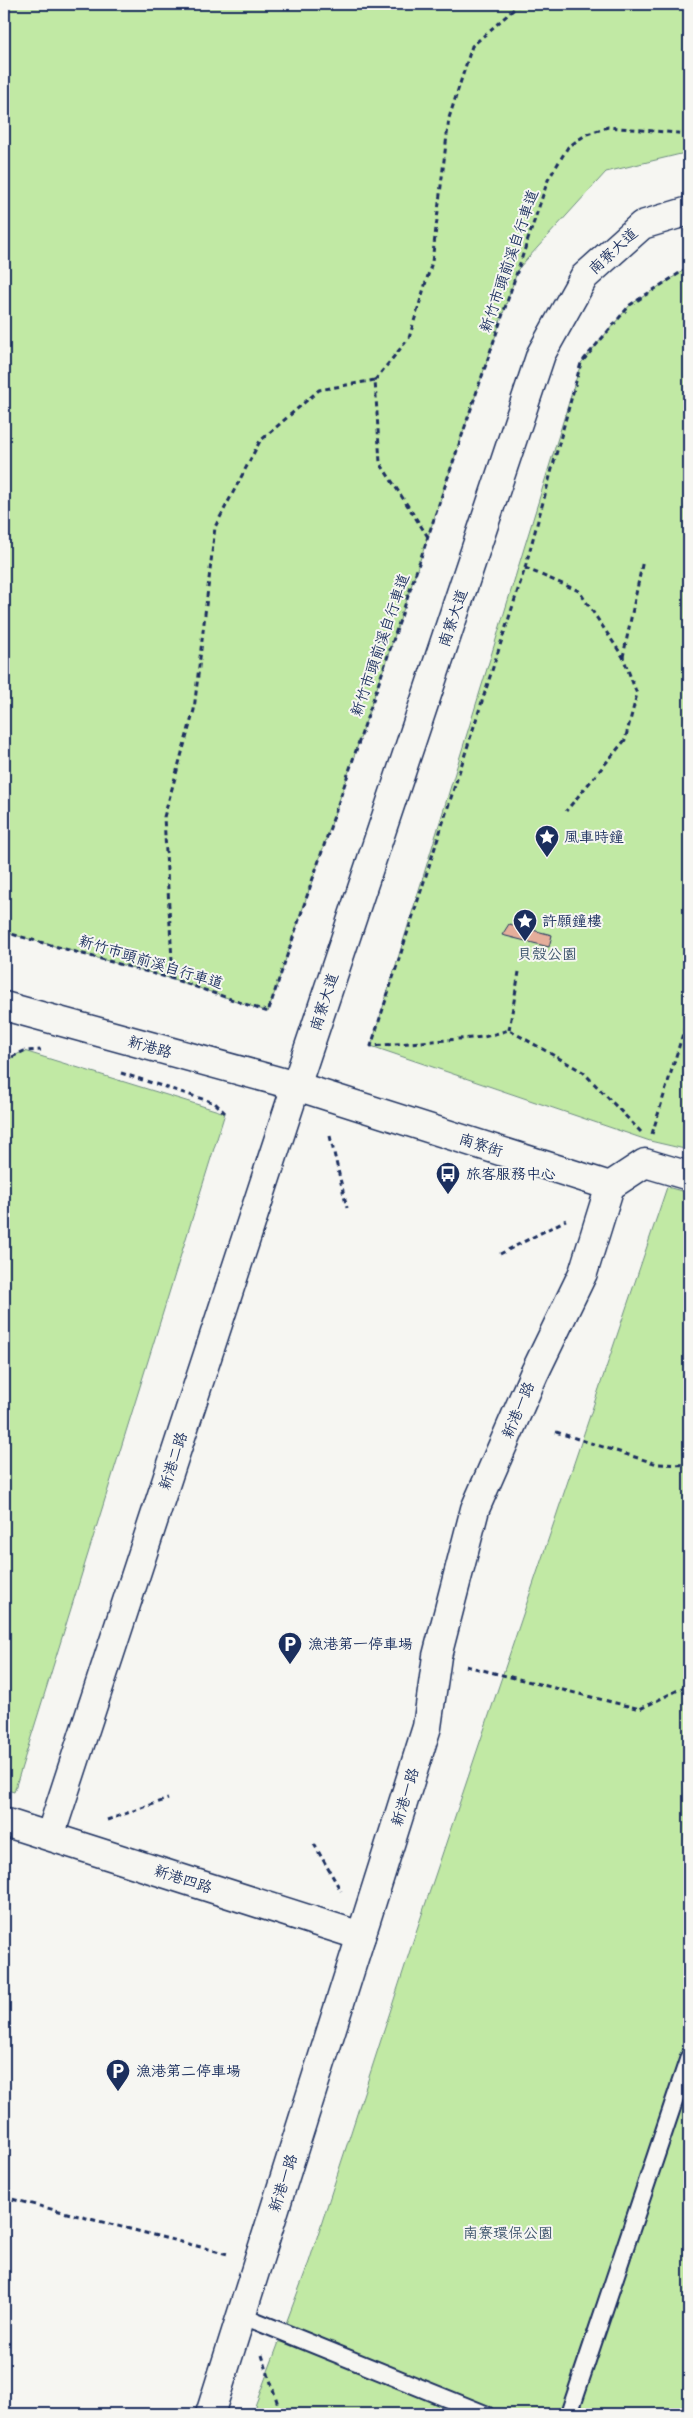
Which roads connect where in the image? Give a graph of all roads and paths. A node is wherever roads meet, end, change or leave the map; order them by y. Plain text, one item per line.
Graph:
1 (520, 4) edge
2 (689, 134) edge
3 (689, 211) edge
4 (689, 267) edge
5 (375, 380) junction
6 (428, 537) junction
7 (643, 560) dead end
8 (525, 568) junction
9 (623, 657) junction
10 (566, 812) dead end
11 (4, 932) edge
12 (519, 972) dead end
13 (173, 979) junction
14 (4, 1006) edge
15 (689, 1014) edge
16 (509, 1030) junction
17 (48, 1050) dead end
18 (4, 1061) edge
19 (113, 1071) dead end
20 (296, 1086) junction
21 (225, 1113) dead end
22 (643, 1134) dead end
23 (330, 1136) dead end
24 (650, 1141) dead end
25 (689, 1176) edge
26 (610, 1186) junction
27 (347, 1208) dead end
28 (567, 1219) dead end
29 (500, 1254) dead end
30 (556, 1432) dead end
31 (689, 1466) edge
32 (437, 1656) junction
33 (689, 1687) edge
34 (168, 1799) dead end
35 (104, 1821) dead end
36 (4, 1822) edge
37 (50, 1836) junction
38 (314, 1844) dead end
39 (345, 1898) dead end
40 (361, 1936) junction
41 (689, 2057) edge
42 (4, 2197) edge
43 (230, 2254) dead end
44 (242, 2315) junction
45 (262, 2355) dead end
46 (210, 2414) edge
47 (281, 2414) edge
48 (485, 2414) edge
49 (569, 2414) edge

1 - 5 path
2 - 6 path, 新竹市頭前溪自行車道
3 - 20 street, 南寮大道
4 - 8 path
5 - 6 path
5 - 13 path
6 - 13 path, 新竹市頭前溪自行車道
7 - 9 path
8 - 9 path
8 - 16 path
9 - 10 path
11 - 13 path, 新竹市頭前溪自行車道
12 - 16 path
14 - 20 street, 新港路
15 - 24 path
16 - 22 path
17 - 18 path
19 - 21 path
20 - 26 street, 南寮街
20 - 37 street, 新港二路
23 - 27 path
25 - 26 street
26 - 32 street, 新港一路
28 - 29 path
30 - 31 path
32 - 33 path
32 - 40 street, 新港一路
34 - 35 path
36 - 37 street, 新港四路
37 - 40 street, 新港四路
38 - 39 path
40 - 44 street, 新港一路
41 - 49 lane
42 - 43 path
44 - 46 street, 新港一路
44 - 48 lane
45 - 47 path

